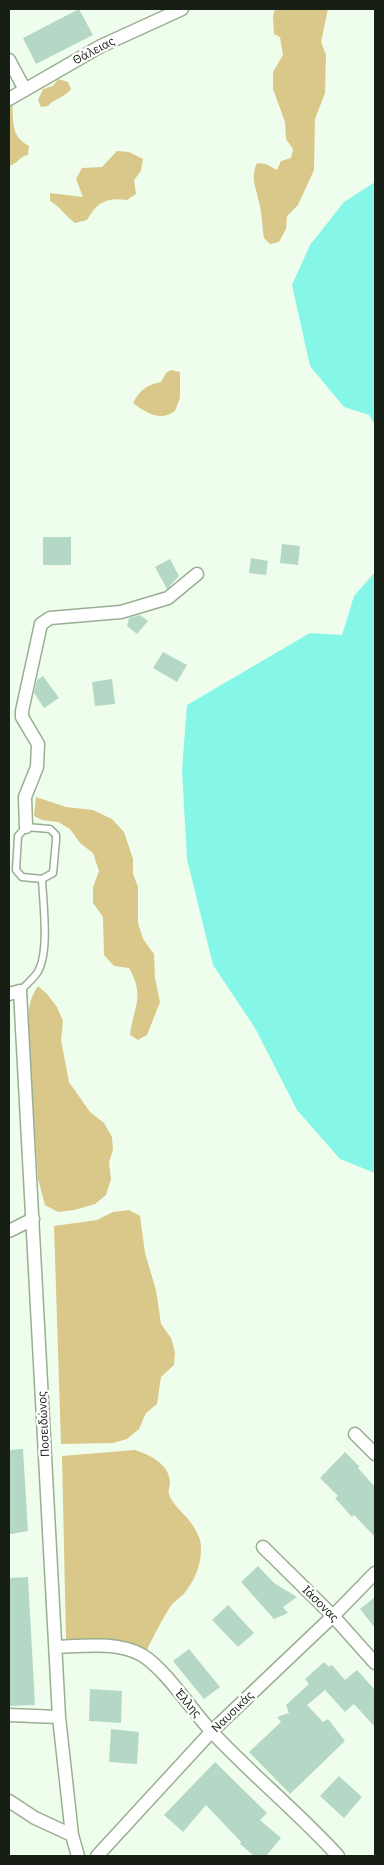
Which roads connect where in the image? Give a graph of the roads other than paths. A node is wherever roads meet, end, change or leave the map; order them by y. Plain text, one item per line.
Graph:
1 (182, 9) edge
2 (9, 60) edge
3 (25, 90) junction
4 (9, 99) edge
5 (198, 574) dead end
6 (26, 827) junction
7 (42, 879) junction
8 (14, 992) edge
9 (33, 1219) junction
10 (9, 1231) edge
11 (355, 1434) dead end
12 (375, 1454) edge
13 (263, 1547) dead end
14 (375, 1573) edge
15 (333, 1616) junction
16 (56, 1647) junction
17 (375, 1663) edge
18 (9, 1715) edge
19 (59, 1717) junction
20 (212, 1732) junction
21 (9, 1801) edge
22 (72, 1835) junction
23 (78, 1856) edge
24 (96, 1856) edge
25 (338, 1856) edge

1 - 3 street, Θάλειας
2 - 3 street
3 - 4 street, Θάλειας
5 - 6 street
6 - 7 lane
6 - 7 lane
7 - 8 lane
8 - 9 street, Ποσειδώνος
9 - 10 street
9 - 16 street, Ποσειδώνος
11 - 12 street
13 - 15 street, Ιάσονας
14 - 15 street, Ναυσικάς
15 - 17 street, Ιάσονας
15 - 20 street, Ναυσικάς
16 - 19 street, Ποσειδώνος
16 - 20 street, Έλλης
18 - 19 street
19 - 22 street, Ποσειδώνος
20 - 24 street, Ναυσικάς
20 - 25 street, Έλλης
21 - 22 street
22 - 23 street, Ποσειδώνος

